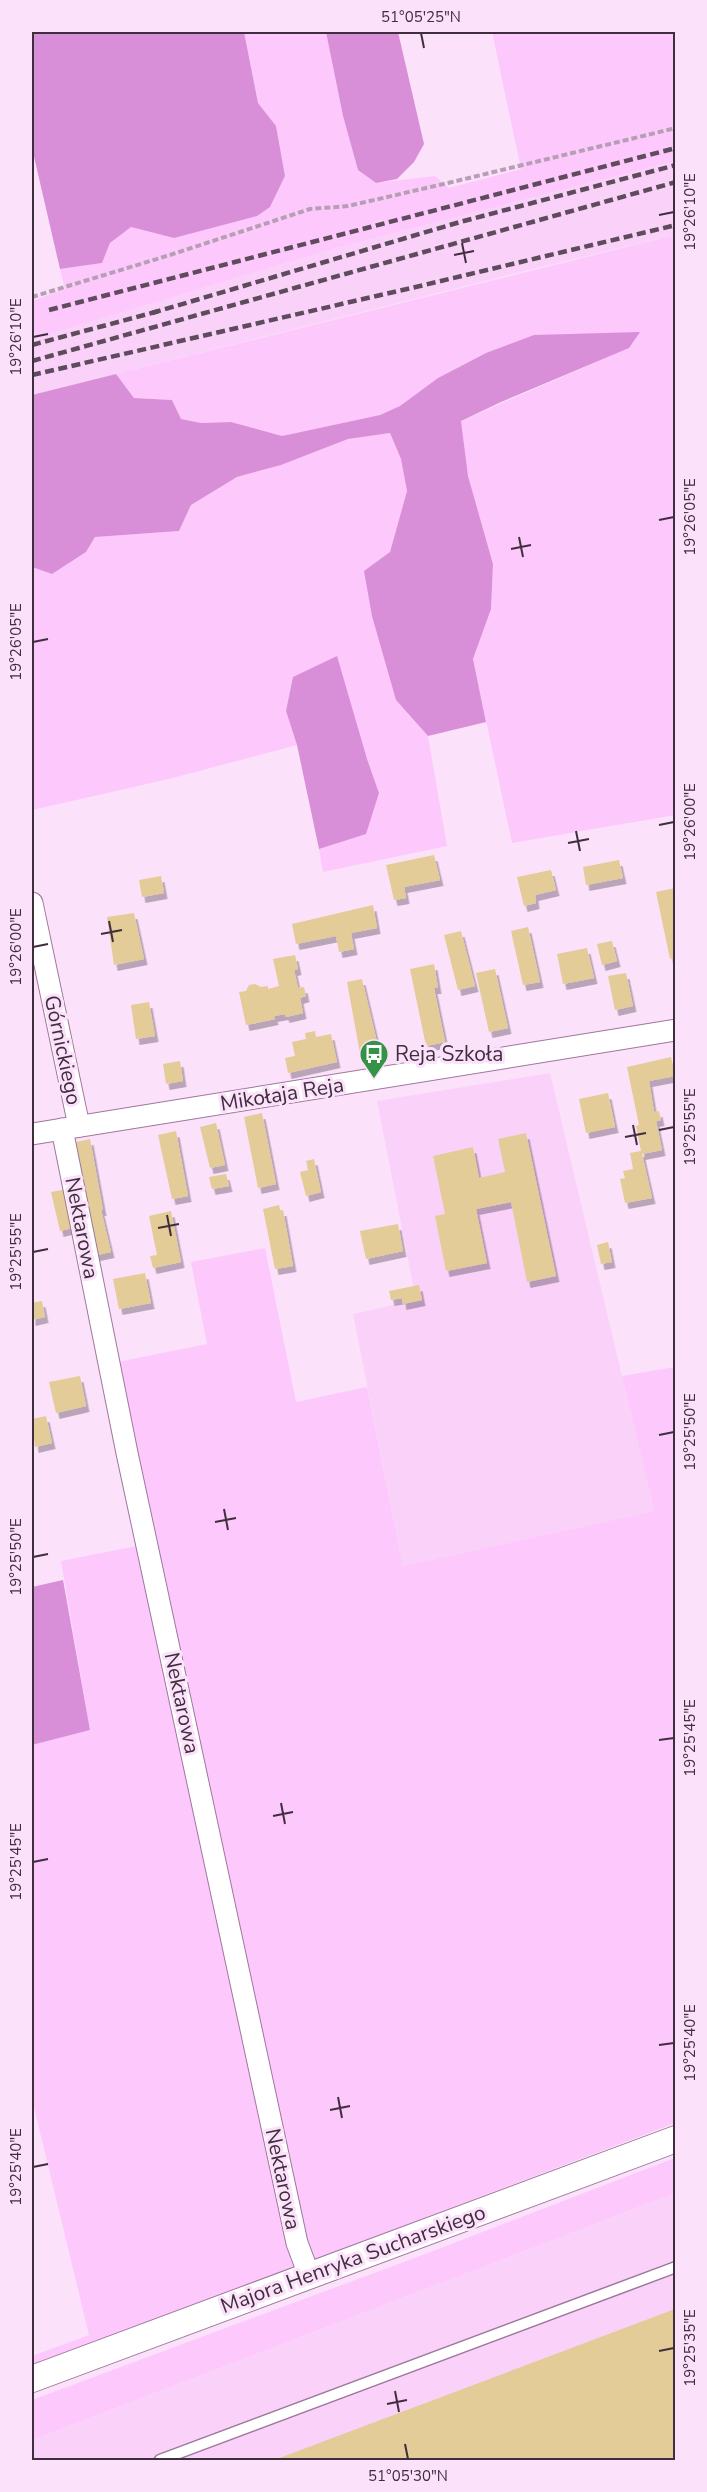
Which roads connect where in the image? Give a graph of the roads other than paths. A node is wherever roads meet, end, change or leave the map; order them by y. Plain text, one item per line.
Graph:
1 (32, 903) edge
2 (675, 1030) edge
3 (70, 1128) junction
4 (32, 1134) edge
5 (675, 2139) edge
6 (675, 2267) edge
7 (309, 2275) junction
8 (32, 2379) edge
9 (160, 2460) edge

1 - 3 street, Górnickiego
2 - 3 street, Mikołaja Reja
3 - 4 street, Mikołaja Reja
3 - 7 street, Nektarowa
5 - 7 street, Majora Henryka Sucharskiego
6 - 9 lane
7 - 8 street, Majora Henryka Sucharskiego

